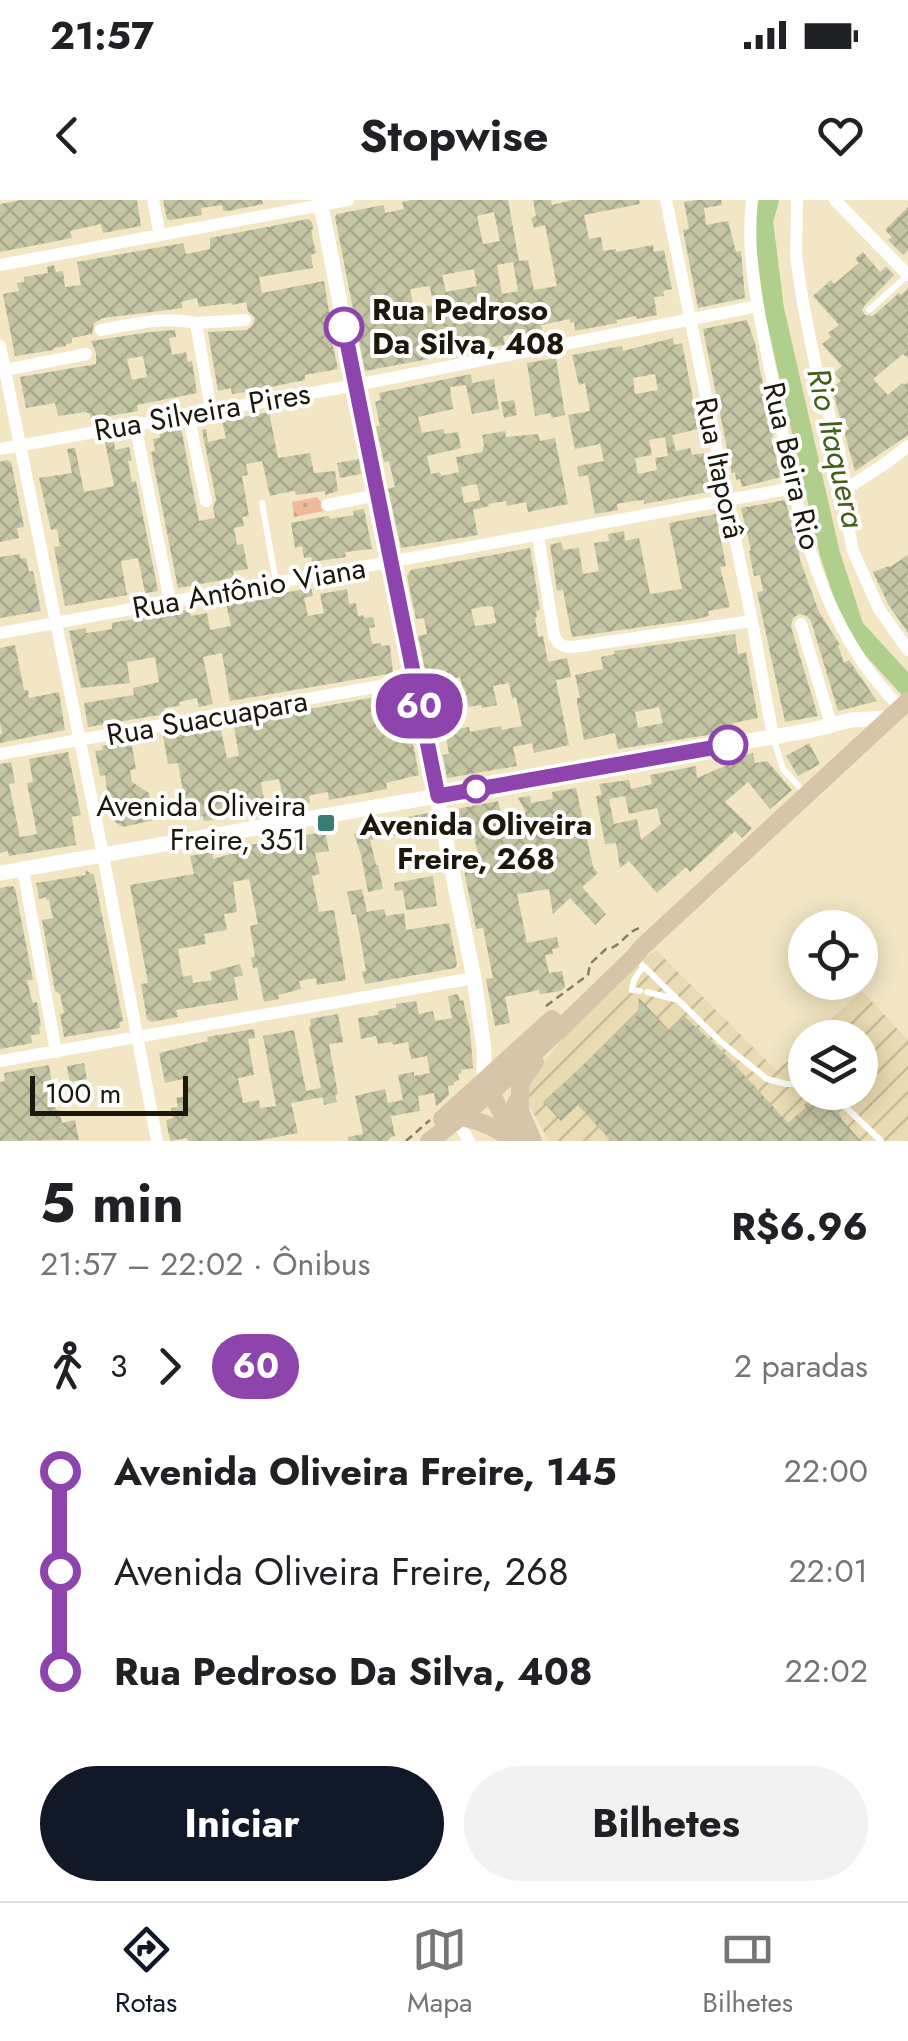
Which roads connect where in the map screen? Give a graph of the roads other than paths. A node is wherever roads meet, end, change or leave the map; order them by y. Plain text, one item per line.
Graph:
1 (153, 200) edge
2 (348, 200) edge
3 (666, 200) edge
4 (752, 200) edge
5 (797, 200) edge
6 (836, 200) edge
7 (320, 203) edge
8 (160, 235) junction
9 (0, 265) edge
10 (908, 275) edge
11 (758, 306) junction
12 (869, 310) dead end
13 (246, 320) dead end
14 (690, 321) junction
15 (196, 323) junction
16 (101, 330) dead end
17 (0, 346) edge
18 (86, 354) dead end
19 (5, 370) junction
20 (356, 385) junction
21 (211, 410) junction
22 (188, 414) junction
23 (135, 424) junction
24 (20, 445) junction
25 (908, 446) edge
26 (0, 449) edge
27 (793, 488) junction
28 (843, 492) junction
29 (378, 495) junction
30 (206, 501) dead end
31 (726, 501) junction
32 (262, 502) dead end
33 (328, 505) dead end
34 (538, 536) junction
35 (392, 562) junction
36 (276, 583) junction
37 (170, 602) junction
38 (752, 621) junction
39 (56, 623) junction
40 (801, 624) dead end
41 (0, 633) edge
42 (908, 650) edge
43 (413, 680) junction
44 (897, 712) edge
45 (831, 724) junction
46 (812, 730) junction
47 (773, 737) junction
48 (80, 741) junction
49 (0, 754) edge
50 (807, 795) junction
51 (438, 796) junction
52 (103, 855) junction
53 (23, 869) junction
54 (0, 873) edge
55 (640, 957) junction
56 (474, 978) junction
57 (679, 1000) junction
58 (575, 1014) junction
59 (138, 1038) junction
60 (484, 1049) junction
61 (56, 1052) junction
62 (0, 1062) edge
63 (502, 1073) junction
64 (788, 1084) edge
65 (487, 1086) junction
66 (849, 1110) edge
67 (520, 1112) junction
68 (459, 1119) junction
69 (158, 1141) edge
70 (420, 1141) edge
71 (428, 1141) edge
72 (470, 1141) edge
73 (514, 1141) edge
74 (533, 1141) edge
75 (881, 1141) edge

1 - 8 street
2 - 7 street
3 - 14 street, Rua Itaporâ
4 - 11 street, Rua Beira Rio
5 - 28 street
6 - 10 street
7 - 8 street
7 - 20 street
8 - 9 street
10 - 12 lane
11 - 14 street, Rua Silveira Pires
11 - 27 street, Rua Beira Rio
13 - 15 street
14 - 20 street, Rua Silveira Pires
14 - 31 street, Rua Itaporâ
15 - 16 street
15 - 21 street
17 - 19 street
18 - 19 street
19 - 24 street
20 - 21 street, Rua Silveira Pires
20 - 29 street
21 - 22 street, Rua Silveira Pires
22 - 23 street, Rua Silveira Pires
22 - 30 street
23 - 24 street, Rua Silveira Pires
23 - 37 street
24 - 26 street, Rua Silveira Pires
24 - 39 street
25 - 28 street
27 - 31 street, Rua Antônio Viana
27 - 44 street, Rua Beira Rio
28 - 42 street
29 - 33 street
29 - 35 street
31 - 34 street, Rua Antônio Viana
31 - 38 street, Rua Itaporâ
32 - 36 lane
34 - 35 street, Rua Antônio Viana
34 - 38 street
35 - 36 street, Rua Antônio Viana
35 - 43 street
36 - 37 street, Rua Antônio Viana
37 - 39 street, Rua Antônio Viana
38 - 47 street, Rua Itaporâ
39 - 41 street, Rua Antônio Viana
39 - 48 street
40 - 45 street
43 - 48 street, Rua Suacuapara
43 - 51 street
44 - 45 street
44 - 46 street
44 - 50 main road
45 - 46 street
46 - 47 street
47 - 50 lane
47 - 51 street
48 - 49 street, Rua Suacuapara
48 - 52 street
50 - 55 main road
51 - 52 street
51 - 56 street
52 - 53 street
52 - 59 street
53 - 54 street
53 - 61 street
55 - 57 lane
55 - 57 lane
55 - 58 main road
55 - 63 main road
56 - 59 street
56 - 60 street
57 - 64 lane
58 - 63 main road
58 - 67 main road
59 - 61 street
59 - 69 street
60 - 63 street
60 - 65 street
61 - 62 street
63 - 65 main road
63 - 67 main road
65 - 68 main road
65 - 70 main road
65 - 73 main road
66 - 75 lane
67 - 74 main road
68 - 71 main road
68 - 72 street
68 - 73 main road

